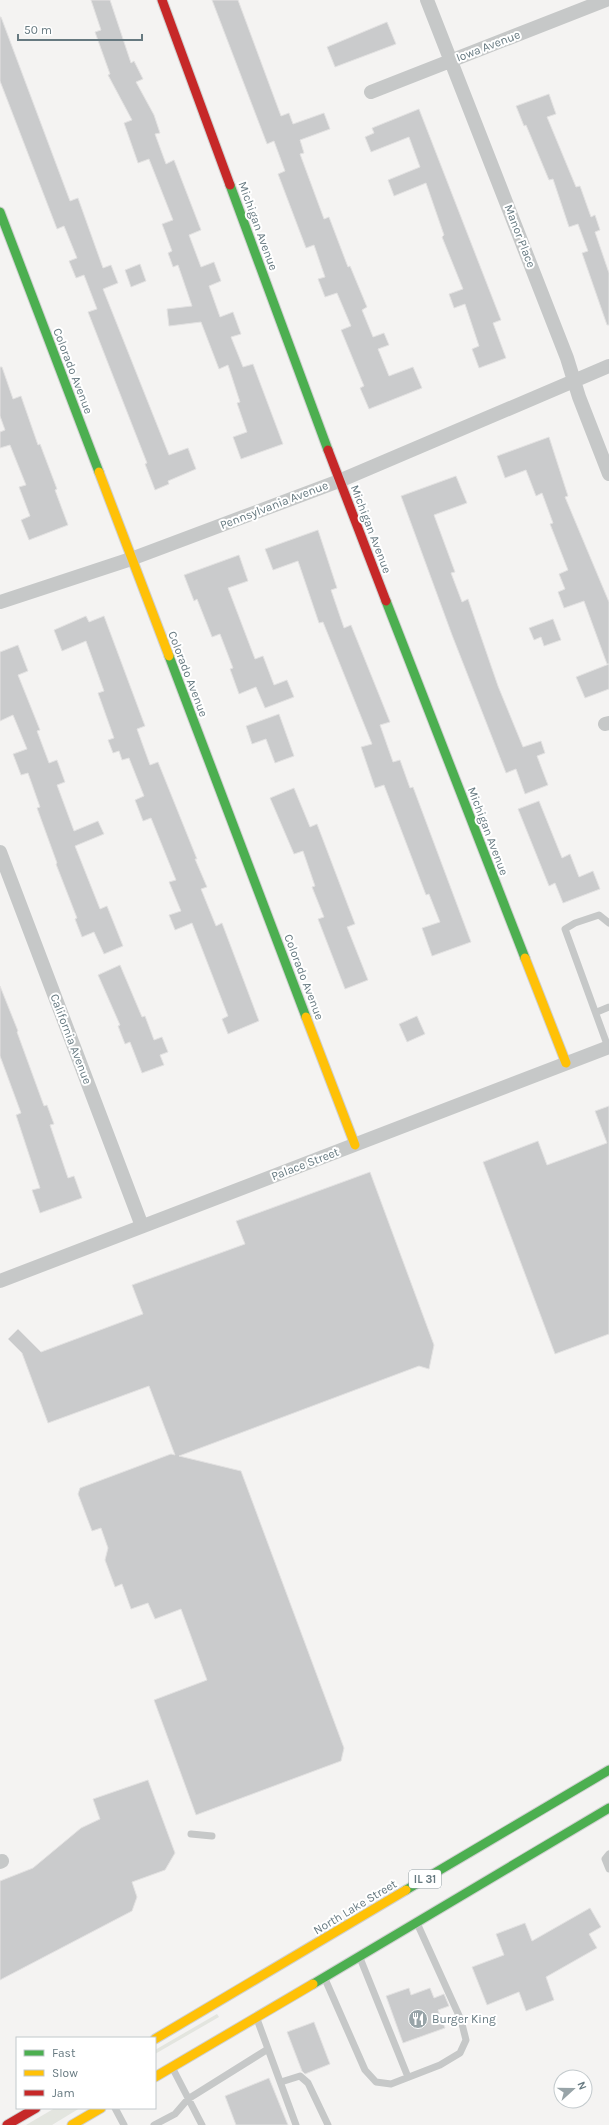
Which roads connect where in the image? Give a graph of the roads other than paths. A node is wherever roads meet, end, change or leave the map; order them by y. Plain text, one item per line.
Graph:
1 (162, 0) edge
2 (428, 0) edge
3 (606, 0) edge
4 (451, 60) junction
5 (371, 92) dead end
6 (0, 212) edge
7 (609, 366) edge
8 (574, 379) junction
9 (609, 474) edge
10 (339, 481) junction
11 (131, 559) junction
12 (0, 602) edge
13 (0, 852) edge
14 (609, 923) edge
15 (609, 1007) edge
16 (597, 1012) junction
17 (609, 1047) edge
18 (566, 1063) junction
19 (355, 1145) junction
20 (142, 1226) junction
21 (0, 1281) edge
22 (609, 1770) edge
23 (609, 1808) edge
24 (191, 1834) dead end
25 (212, 1836) dead end
26 (609, 1854) edge
27 (609, 1869) edge
28 (416, 1921) junction
29 (359, 1956) junction
30 (324, 1977) junction
31 (256, 2017) junction
32 (156, 2038) edge
33 (268, 2049) junction
34 (172, 2067) junction
35 (156, 2076) edge
36 (408, 2077) junction
37 (281, 2082) junction
38 (188, 2099) junction
39 (34, 2109) edge
40 (100, 2109) edge
41 (116, 2109) edge
42 (7, 2125) edge
43 (72, 2125) edge
44 (124, 2125) edge
45 (154, 2125) edge
46 (202, 2125) edge
47 (296, 2125) edge
48 (328, 2125) edge

1 - 10 street, Michigan Avenue
2 - 4 street, Manor Place
3 - 4 street, Iowa Avenue
4 - 5 street, Iowa Avenue
4 - 8 street, Manor Place
6 - 11 street, Colorado Avenue
7 - 8 street, Pennsylvania Avenue
8 - 9 street, Manor Place
8 - 10 street, Pennsylvania Avenue
10 - 11 street, Pennsylvania Avenue
10 - 18 street, Michigan Avenue
11 - 12 street, Pennsylvania Avenue
11 - 19 street, Colorado Avenue
13 - 20 street, California Avenue
14 - 16 lane
15 - 16 lane
16 - 17 lane
17 - 18 street, Palace Street
18 - 19 street, Palace Street
19 - 20 street, Palace Street
20 - 21 street, Palace Street
22 - 32 street, North Lake Street / IL 31
23 - 28 street
24 - 25 lane
26 - 27 lane
28 - 29 street
28 - 36 lane
29 - 30 street
29 - 36 lane
30 - 31 street
30 - 36 lane
31 - 33 lane
31 - 34 street
33 - 37 lane
33 - 38 lane
34 - 35 street
34 - 38 lane
37 - 47 lane
37 - 48 lane
38 - 45 lane
38 - 46 lane
39 - 42 street
40 - 43 street
41 - 44 lane

